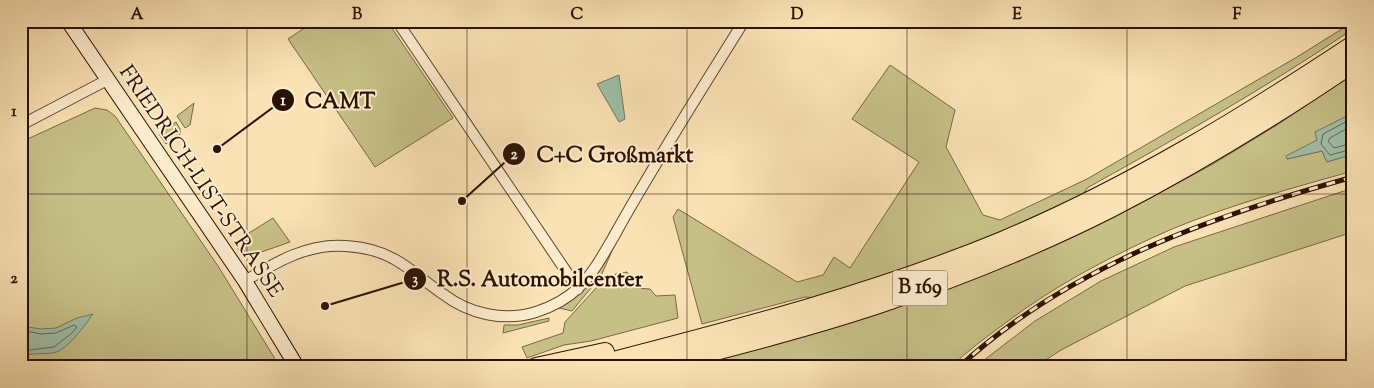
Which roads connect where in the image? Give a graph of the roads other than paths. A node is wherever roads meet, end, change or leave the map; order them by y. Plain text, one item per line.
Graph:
1 (68, 21) edge
2 (397, 21) edge
3 (744, 21) edge
4 (1353, 45) edge
5 (1353, 63) edge
6 (107, 80) junction
7 (21, 125) edge
8 (244, 281) junction
9 (578, 289) junction
10 (635, 355) junction
11 (297, 367) edge
12 (536, 367) edge
13 (590, 367) edge
14 (653, 367) edge

1 - 6 street, FRIEDRICH-LIST-STRASSE
2 - 9 street
3 - 9 street
4 - 10 highway, B 169
5 - 14 highway, B 169
6 - 7 street
6 - 8 street, FRIEDRICH-LIST-STRASSE
8 - 9 street
8 - 11 street, FRIEDRICH-LIST-STRASSE
10 - 12 highway
10 - 13 highway, B 169

